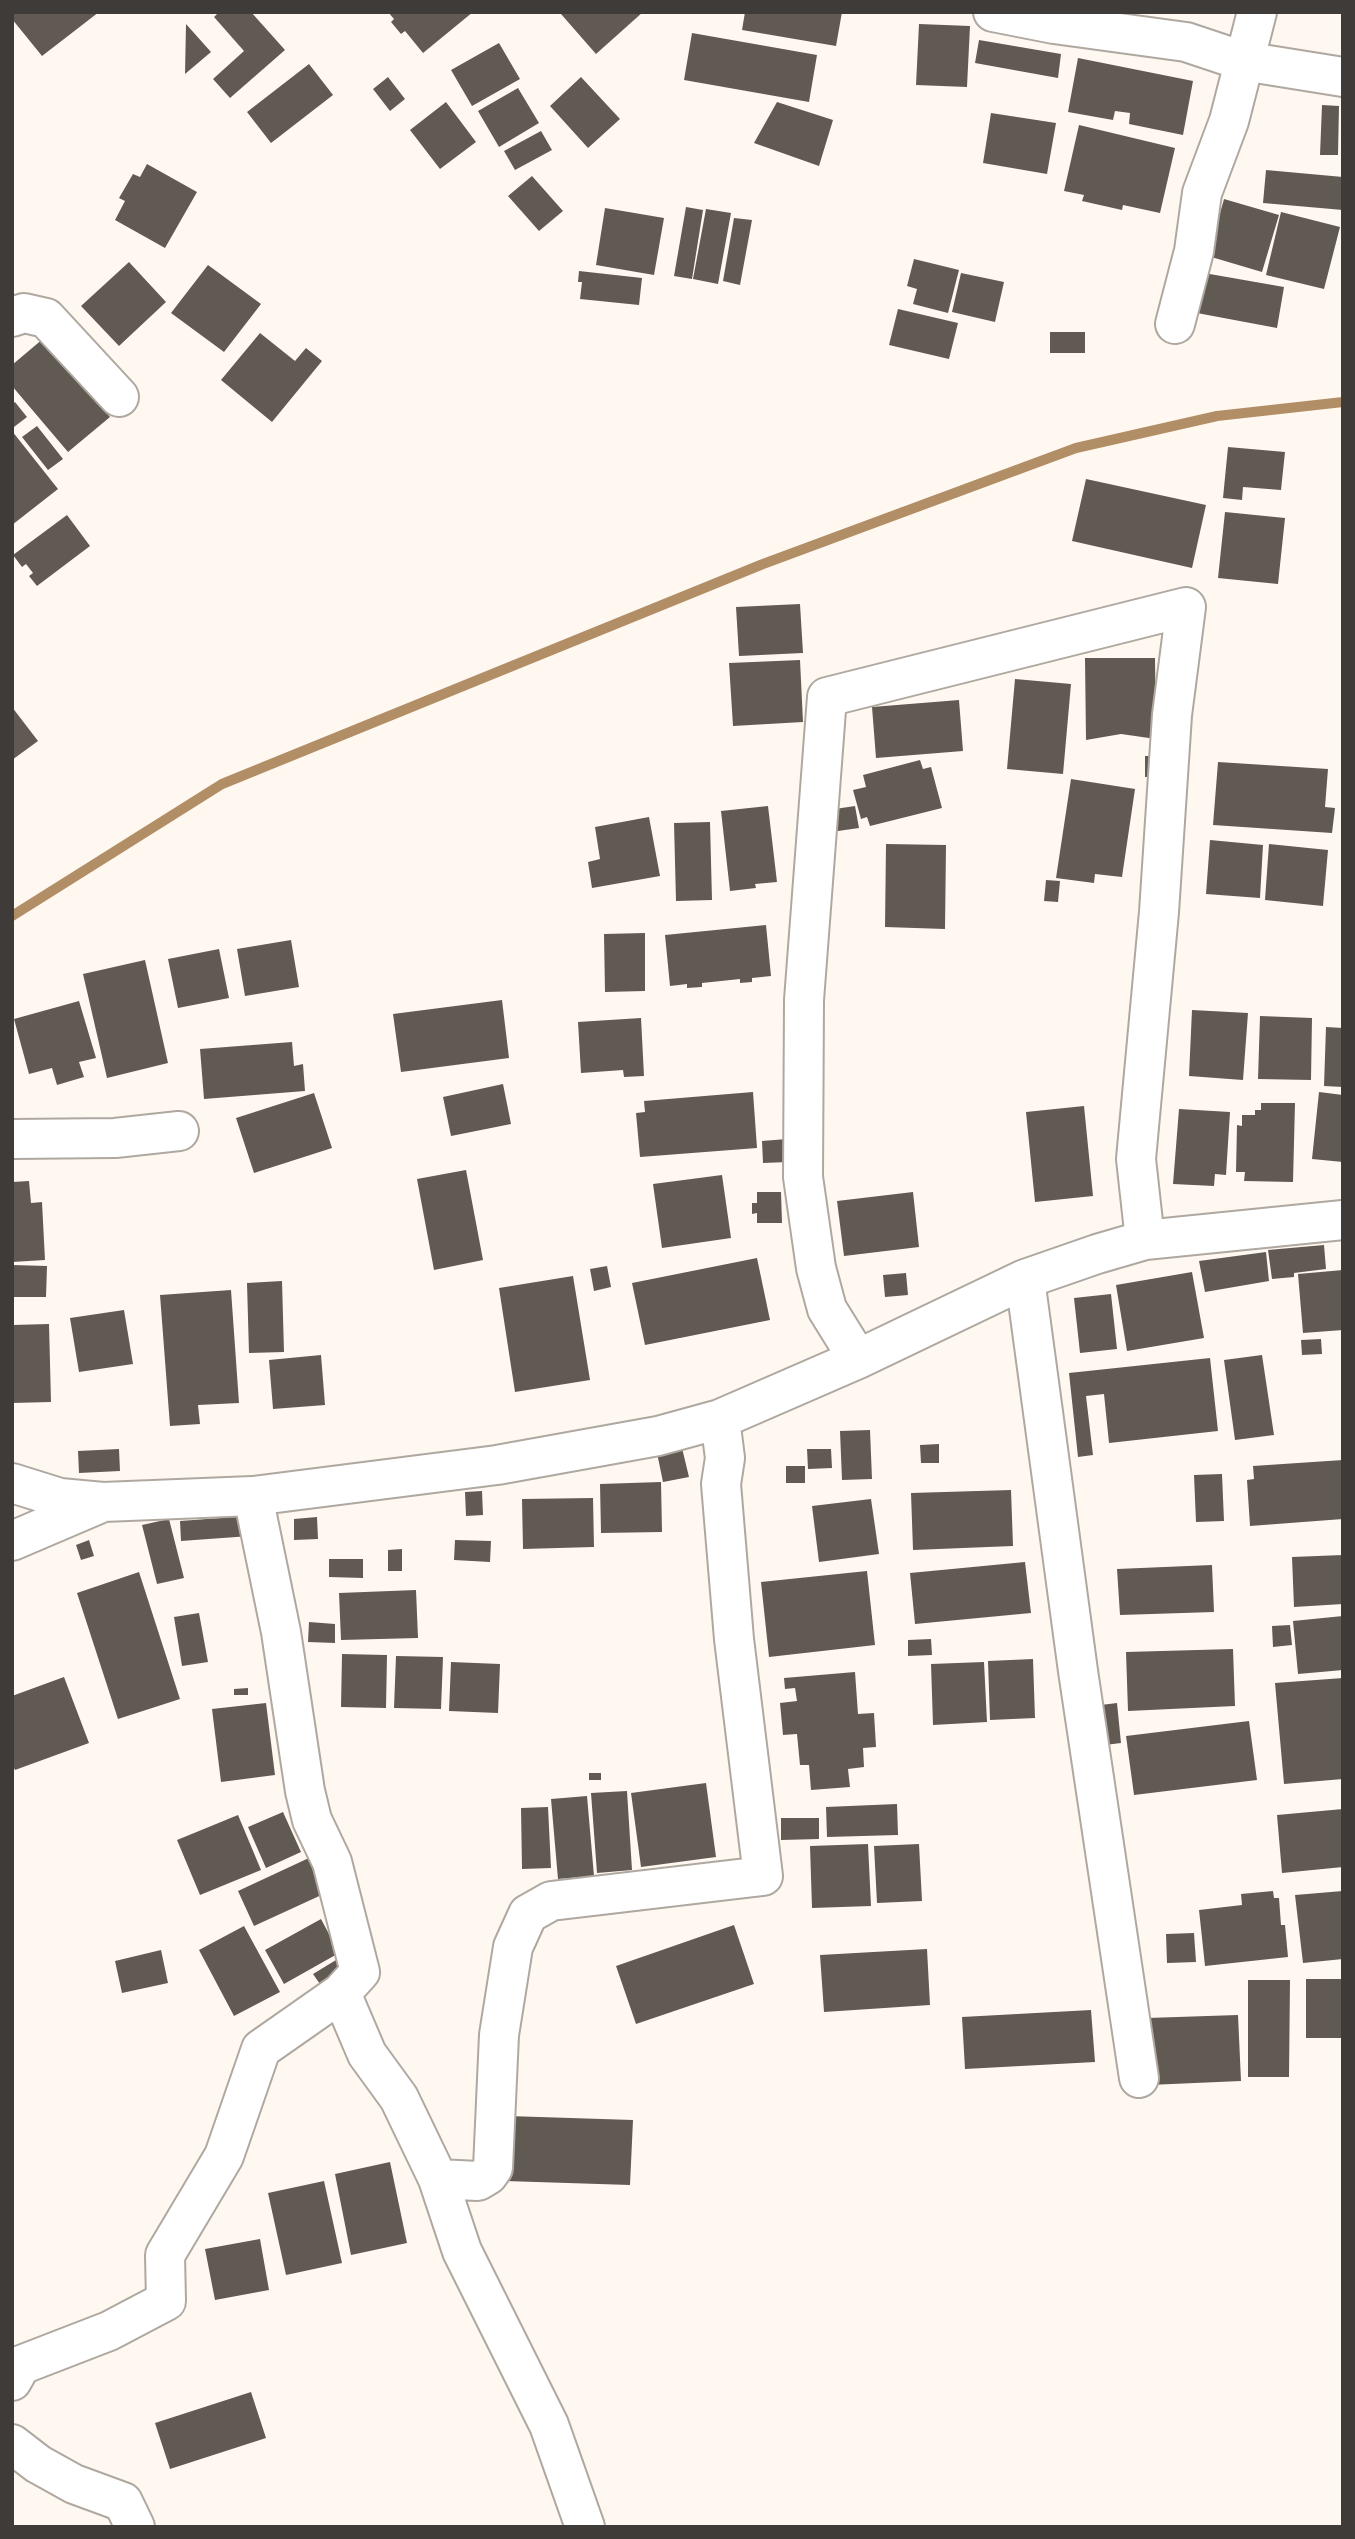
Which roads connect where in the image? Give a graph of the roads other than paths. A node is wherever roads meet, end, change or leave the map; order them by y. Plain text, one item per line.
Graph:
1 (993, 12) edge
2 (1257, 12) edge
3 (1243, 61) junction
4 (1343, 77) edge
5 (12, 317) edge
6 (1175, 324) dead end
7 (118, 397) dead end
8 (179, 1131) dead end
9 (12, 1139) edge
10 (1343, 1220) edge
11 (1145, 1240) junction
12 (1025, 1279) junction
13 (858, 1359) junction
14 (720, 1419) junction
15 (12, 1483) edge
16 (253, 1496) junction
17 (103, 1502) junction
18 (12, 1541) edge
19 (341, 1993) junction
20 (1139, 2078) dead end
21 (438, 2179) junction
22 (12, 2381) edge
23 (12, 2444) edge
24 (135, 2527) edge
25 (585, 2527) edge

1 - 3 street
2 - 3 street
3 - 4 street
3 - 6 street
5 - 7 street
8 - 9 street
10 - 11 street
11 - 12 street
11 - 13 street
12 - 13 street
12 - 20 street
13 - 14 street
14 - 16 street
14 - 21 street
15 - 17 street
16 - 17 street
16 - 19 street
17 - 18 street
19 - 21 street
19 - 22 street
21 - 25 street
23 - 24 street

